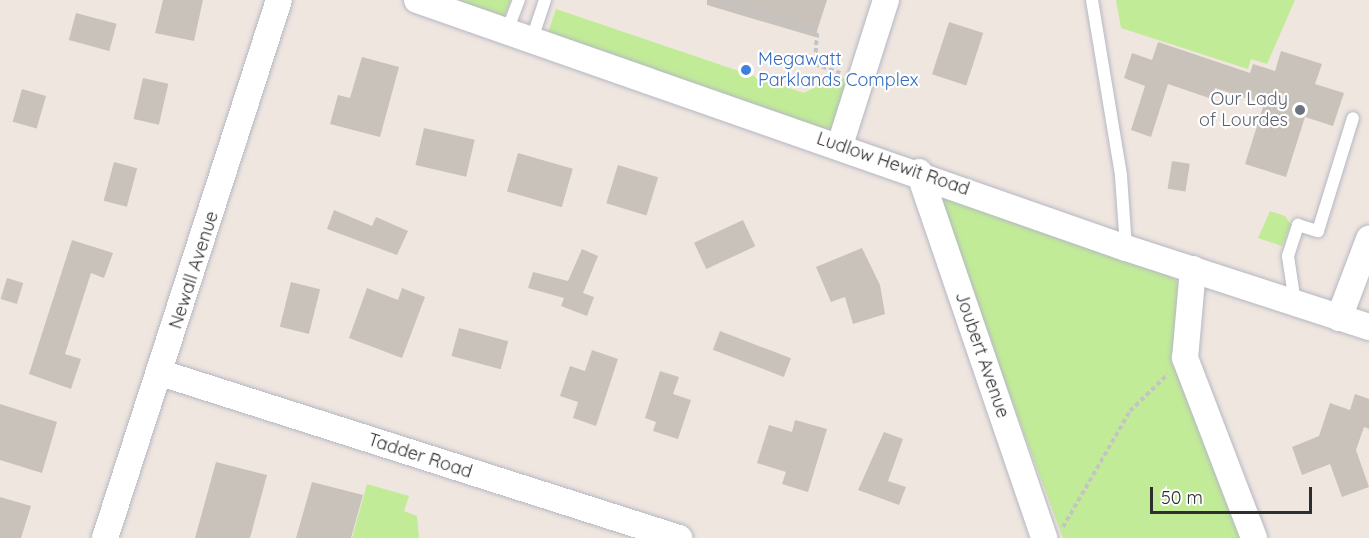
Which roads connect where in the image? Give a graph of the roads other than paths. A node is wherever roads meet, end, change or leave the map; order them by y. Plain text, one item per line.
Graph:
1 (279, 0) edge
2 (417, 0) edge
3 (519, 0) edge
4 (545, 0) edge
5 (886, 0) edge
6 (1092, 0) edge
7 (507, 31) junction
8 (532, 39) junction
9 (1353, 118) dead end
10 (840, 145) junction
11 (919, 172) junction
12 (1369, 239) edge
13 (1126, 248) junction
14 (1193, 269) junction
15 (1295, 303) junction
16 (1340, 318) junction
17 (1369, 327) edge
18 (161, 373) junction
19 (1052, 535) edge
20 (105, 538) edge
21 (680, 538) edge
22 (1254, 538) edge

1 - 18 street, Newall Avenue
2 - 7 street, Ludlow Hewit Road
3 - 7 lane
4 - 8 lane
5 - 10 street
6 - 13 lane
7 - 8 street, Ludlow Hewit Road
8 - 10 street, Ludlow Hewit Road
9 - 15 lane
10 - 11 street, Ludlow Hewit Road
11 - 13 street, Ludlow Hewit Road
11 - 19 street, Joubert Avenue
12 - 16 street
13 - 14 street, Ludlow Hewit Road
14 - 15 street, Ludlow Hewit Road
14 - 22 street
15 - 16 street, Ludlow Hewit Road
16 - 17 street, Ludlow Hewit Road
18 - 20 street, Newall Avenue
18 - 21 street, Tadder Road

